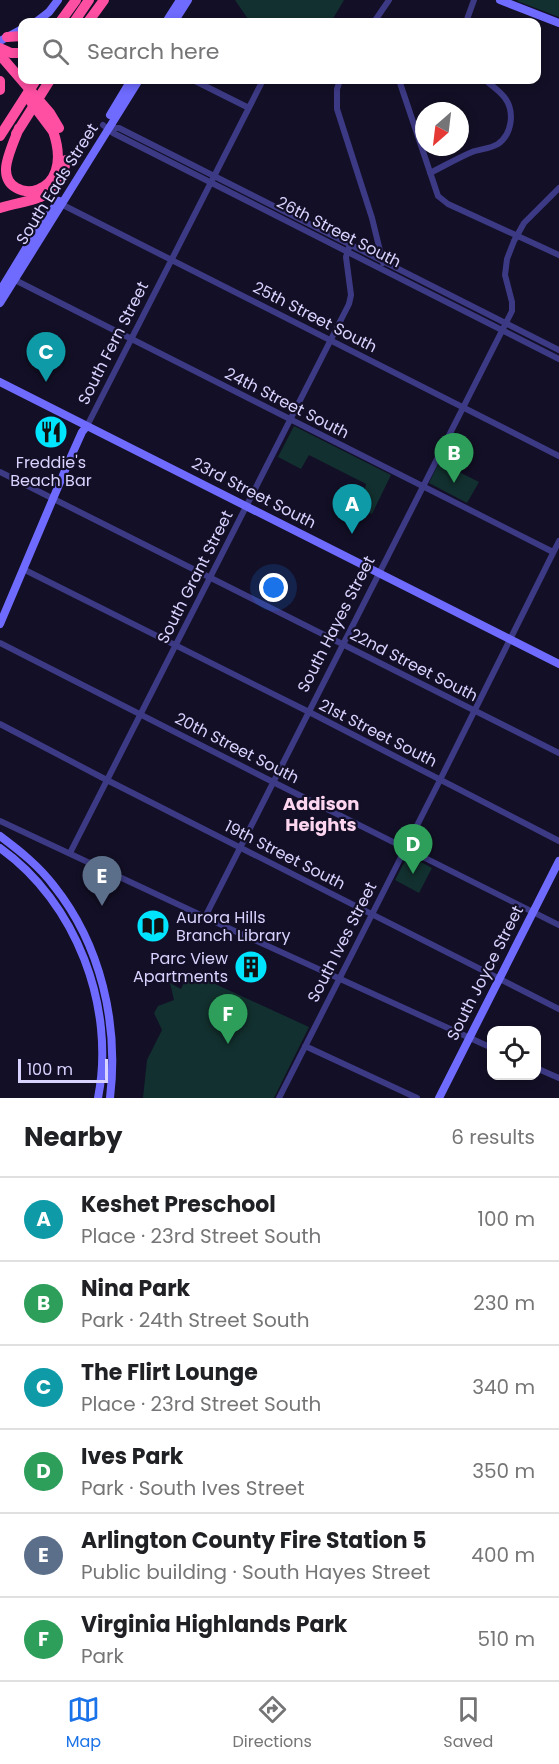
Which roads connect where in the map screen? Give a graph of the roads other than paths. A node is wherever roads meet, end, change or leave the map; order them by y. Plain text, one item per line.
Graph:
1 (58, 0) edge
2 (76, 0) edge
3 (89, 0) edge
4 (104, 0) edge
5 (389, 0) edge
6 (474, 0) edge
7 (500, 0) edge
8 (183, 1) edge
9 (41, 18) edge
10 (63, 18) edge
11 (77, 18) edge
12 (91, 18) edge
13 (169, 18) edge
14 (176, 18) edge
15 (380, 18) edge
16 (467, 18) edge
17 (559, 23) edge
18 (18, 31) edge
19 (18, 37) edge
20 (2, 40) edge
21 (18, 53) edge
22 (0, 55) edge
23 (0, 65) edge
24 (18, 76) edge
25 (0, 81) edge
26 (25, 84) edge
27 (33, 84) edge
28 (47, 84) edge
29 (129, 84) edge
30 (136, 84) edge
31 (201, 84) edge
32 (261, 84) edge
33 (339, 84) edge
34 (400, 84) edge
35 (489, 84) edge
36 (0, 90) edge
37 (249, 108) junction
38 (106, 127) junction
39 (19, 128) junction
40 (56, 130) junction
41 (0, 136) edge
42 (0, 160) edge
43 (430, 173) junction
44 (213, 179) junction
45 (559, 188) edge
46 (60, 203) junction
47 (0, 208) edge
48 (517, 235) junction
49 (350, 244) junction
50 (347, 252) junction
51 (559, 255) edge
52 (172, 260) junction
53 (384, 261) junction
54 (382, 269) junction
55 (12, 278) junction
56 (0, 291) edge
57 (0, 303) edge
58 (506, 322) junction
59 (502, 330) junction
60 (132, 339) junction
61 (331, 340) junction
62 (559, 350) edge
63 (559, 359) edge
64 (0, 382) edge
65 (462, 407) junction
66 (290, 420) junction
67 (87, 426) junction
68 (559, 456) edge
69 (0, 472) edge
70 (422, 487) junction
71 (53, 499) junction
72 (246, 506) junction
73 (559, 541) edge
74 (553, 552) junction
75 (23, 569) junction
76 (378, 572) junction
77 (211, 578) junction
78 (0, 624) edge
79 (510, 639) junction
80 (0, 642) edge
81 (342, 644) junction
82 (176, 646) junction
83 (559, 664) edge
84 (475, 711) junction
85 (308, 712) junction
86 (141, 714) junction
87 (0, 724) edge
88 (559, 753) edge
89 (108, 780) junction
90 (440, 780) junction
91 (273, 782) junction
92 (0, 821) edge
93 (0, 836) edge
94 (559, 841) edge
95 (0, 848) edge
96 (240, 848) junction
97 (405, 848) junction
98 (70, 853) junction
99 (559, 861) edge
100 (533, 911) junction
101 (372, 914) junction
102 (205, 917) junction
103 (559, 925) edge
104 (339, 979) junction
105 (499, 979) junction
106 (559, 1009) edge
107 (468, 1038) junction
108 (305, 1046) junction
109 (487, 1046) edge
110 (541, 1070) edge
111 (559, 1078) edge
112 (98, 1098) edge
113 (110, 1098) edge
114 (279, 1098) edge
115 (417, 1098) edge
116 (439, 1098) edge

1 - 9 street
2 - 10 highway
3 - 11 highway
4 - 12 highway
5 - 15 street
6 - 16 street
7 - 17 street
8 - 13 street
8 - 14 street
18 - 20 street
19 - 20 highway
20 - 21 highway
22 - 24 highway, bridge
23 - 40 highway, bridge
25 - 36 highway
26 - 40 highway, bridge
27 - 41 highway
28 - 39 highway
29 - 38 street, South Eads Street
30 - 38 street, South Eads Street
31 - 37 street
32 - 37 street, South Fern Street
33 - 53 street
34 - 43 street
35 - 43 street
37 - 44 street, South Fern Street
38 - 44 street, 26th Street South
38 - 46 street, South Eads Street
39 - 40 highway
39 - 42 highway
40 - 47 highway
43 - 48 street
44 - 49 street, 26th Street South
44 - 50 street, 26th Street South
44 - 52 street, South Fern Street
45 - 48 street, South Hayes Street
46 - 52 street, 25th Street South
46 - 55 street, South Eads Street
48 - 51 street
48 - 58 street, South Hayes Street
49 - 50 street, South Grant Street
49 - 53 street, 26th Street South
50 - 54 street, 26th Street South
50 - 61 street, South Grant Street
52 - 60 street, South Fern Street
52 - 61 street, 25th Street South
53 - 54 street
53 - 58 street, 26th Street South
54 - 59 street, 26th Street South
55 - 56 street, South Eads Street
55 - 57 street, South Eads Street
55 - 60 street, 24th Street South
58 - 59 street, South Hayes Street
58 - 62 street, 26th Street South
59 - 63 street, 26th Street South
59 - 65 street, South Hayes Street
60 - 66 street, 24th Street South
60 - 67 street, South Fern Street
61 - 65 street, 25th Street South
61 - 66 street, South Grant Street
64 - 67 street, 23rd Street South
65 - 68 street, 25th Street South
65 - 70 street, South Hayes Street
66 - 70 street, 24th Street South
66 - 72 street, South Grant Street
67 - 71 street, South Fern Street
67 - 72 street, 23rd Street South
69 - 71 street, 22nd Street South
70 - 74 street, 24th Street South
70 - 76 street, South Hayes Street
71 - 75 street, South Fern Street
71 - 77 street, 22nd Street South
72 - 76 street, 23rd Street South
72 - 77 street, South Grant Street
73 - 74 street, South Ives Street
74 - 79 street, South Ives Street
75 - 78 street, South Fern Street
75 - 82 street, 21st Street South
76 - 79 street, 23rd Street South
76 - 81 street, South Hayes Street
77 - 81 street, 22nd Street South
77 - 82 street, South Grant Street
79 - 83 street, 23rd Street South
79 - 84 street, South Ives Street
80 - 86 street, 20th Street South
81 - 84 street, 22nd Street South
81 - 85 street, South Hayes Street
82 - 85 street, 21st Street South
82 - 86 street, South Grant Street
84 - 88 street, 22nd Street South
84 - 90 street, South Ives Street
85 - 90 street, 21st Street South
85 - 91 street, South Hayes Street
86 - 89 street, South Grant Street
86 - 91 street, 20th Street South
87 - 89 street, 19th Street South
89 - 96 street, 19th Street South
89 - 98 street, South Grant Street
90 - 94 street, 21st Street South
90 - 97 street, South Ives Street
91 - 96 street, South Hayes Street
91 - 97 street, 20th Street South
92 - 98 street
93 - 113 street
95 - 112 street
96 - 101 street, 19th Street South
96 - 102 street, South Hayes Street
97 - 100 street, 20th Street South
97 - 101 street, South Ives Street
98 - 102 street
99 - 100 street, South Joyce Street
100 - 103 street, 20th Street South
100 - 105 street, South Joyce Street
101 - 104 street, South Ives Street
101 - 105 street, 19th Street South
102 - 104 street
104 - 107 street
104 - 108 street, South Ives Street
105 - 106 street, 19th Street South
105 - 107 street, South Joyce Street
107 - 109 street
107 - 116 street, South Joyce Street
108 - 114 street, South Ives Street
108 - 115 street
110 - 111 street

